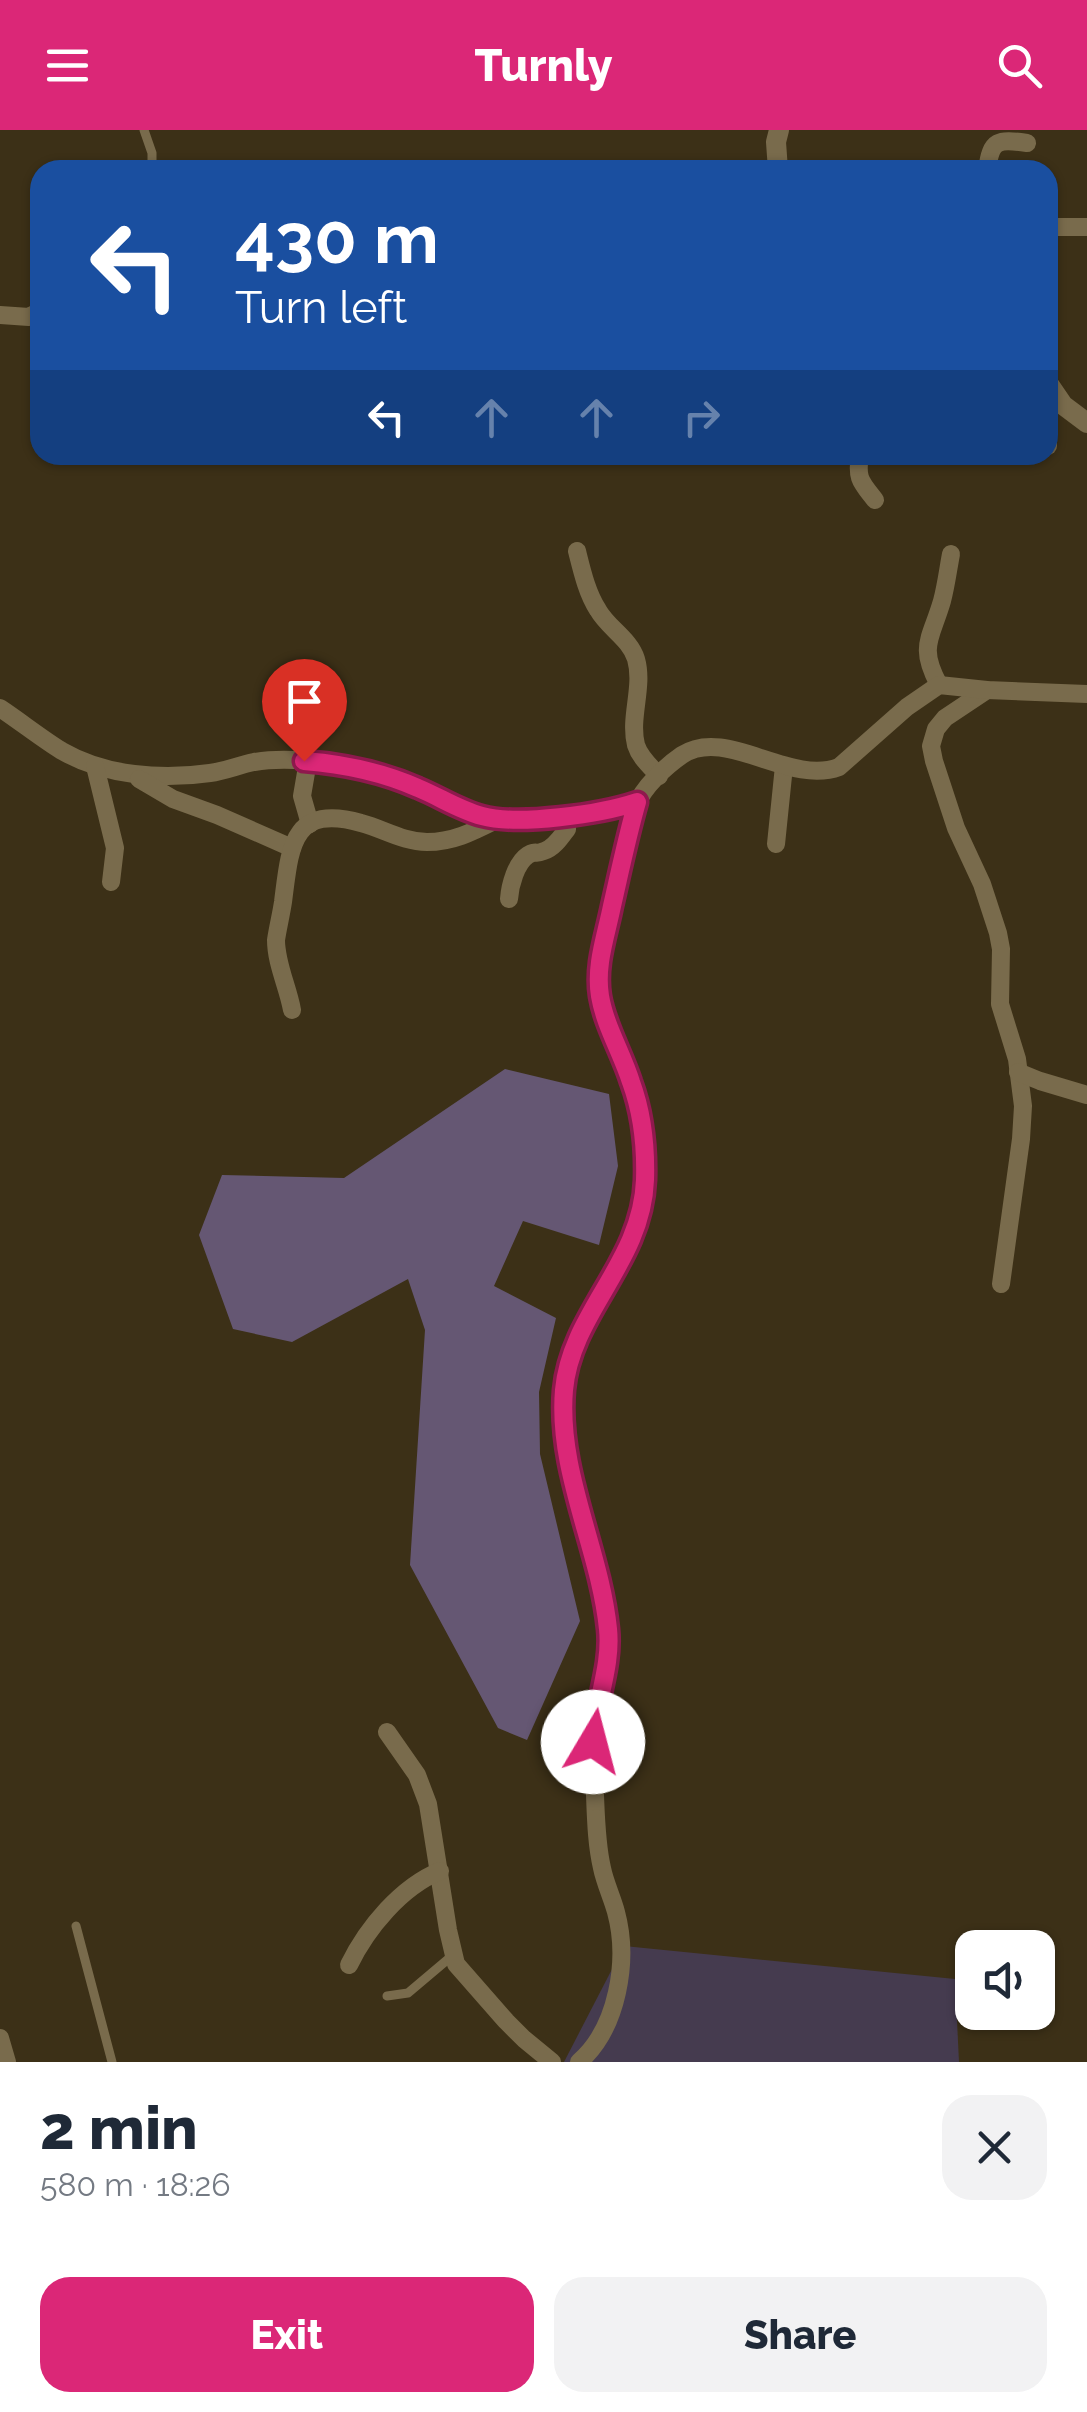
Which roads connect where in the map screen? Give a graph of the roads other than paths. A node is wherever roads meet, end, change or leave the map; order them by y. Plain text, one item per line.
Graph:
1 (144, 130) edge
2 (779, 130) edge
3 (1027, 143) dead end
4 (152, 160) edge
5 (777, 160) edge
6 (989, 160) edge
7 (1058, 227) edge
8 (1087, 228) edge
9 (0, 315) edge
10 (30, 317) edge
11 (1058, 398) edge
12 (1087, 423) edge
13 (858, 465) edge
14 (875, 500) dead end
15 (577, 551) dead end
16 (951, 554) dead end
17 (938, 685) junction
18 (987, 690) junction
19 (1087, 694) edge
20 (0, 708) edge
21 (308, 761) junction
22 (95, 766) junction
23 (784, 766) junction
24 (125, 772) junction
25 (659, 776) junction
26 (637, 802) junction
27 (563, 816) junction
28 (500, 818) junction
29 (310, 824) junction
30 (776, 844) dead end
31 (292, 848) junction
32 (112, 882) dead end
33 (509, 898) dead end
34 (292, 1010) dead end
35 (1018, 1072) junction
36 (1087, 1094) edge
37 (1001, 1284) dead end
38 (387, 1732) dead end
39 (440, 1871) junction
40 (76, 1926) dead end
41 (454, 1954) junction
42 (349, 1965) dead end
43 (387, 1996) dead end
44 (112, 2062) edge
45 (552, 2062) edge
46 (579, 2062) edge

1 - 4 lane
2 - 5 street
3 - 6 street
7 - 8 street
9 - 10 street
11 - 12 street
13 - 14 street
15 - 25 street
16 - 17 street
17 - 18 street
17 - 23 street
18 - 19 street
18 - 35 street
20 - 22 street
21 - 24 street
21 - 28 street
21 - 29 street
22 - 24 street
22 - 32 street
23 - 25 street
23 - 30 street
24 - 31 street
25 - 26 street
26 - 27 street
26 - 46 street
27 - 28 street
27 - 33 street
28 - 29 street
29 - 31 street
31 - 34 street
35 - 36 street
35 - 37 street
38 - 39 street
39 - 41 street
39 - 42 street
40 - 44 lane
41 - 43 lane
41 - 45 street

